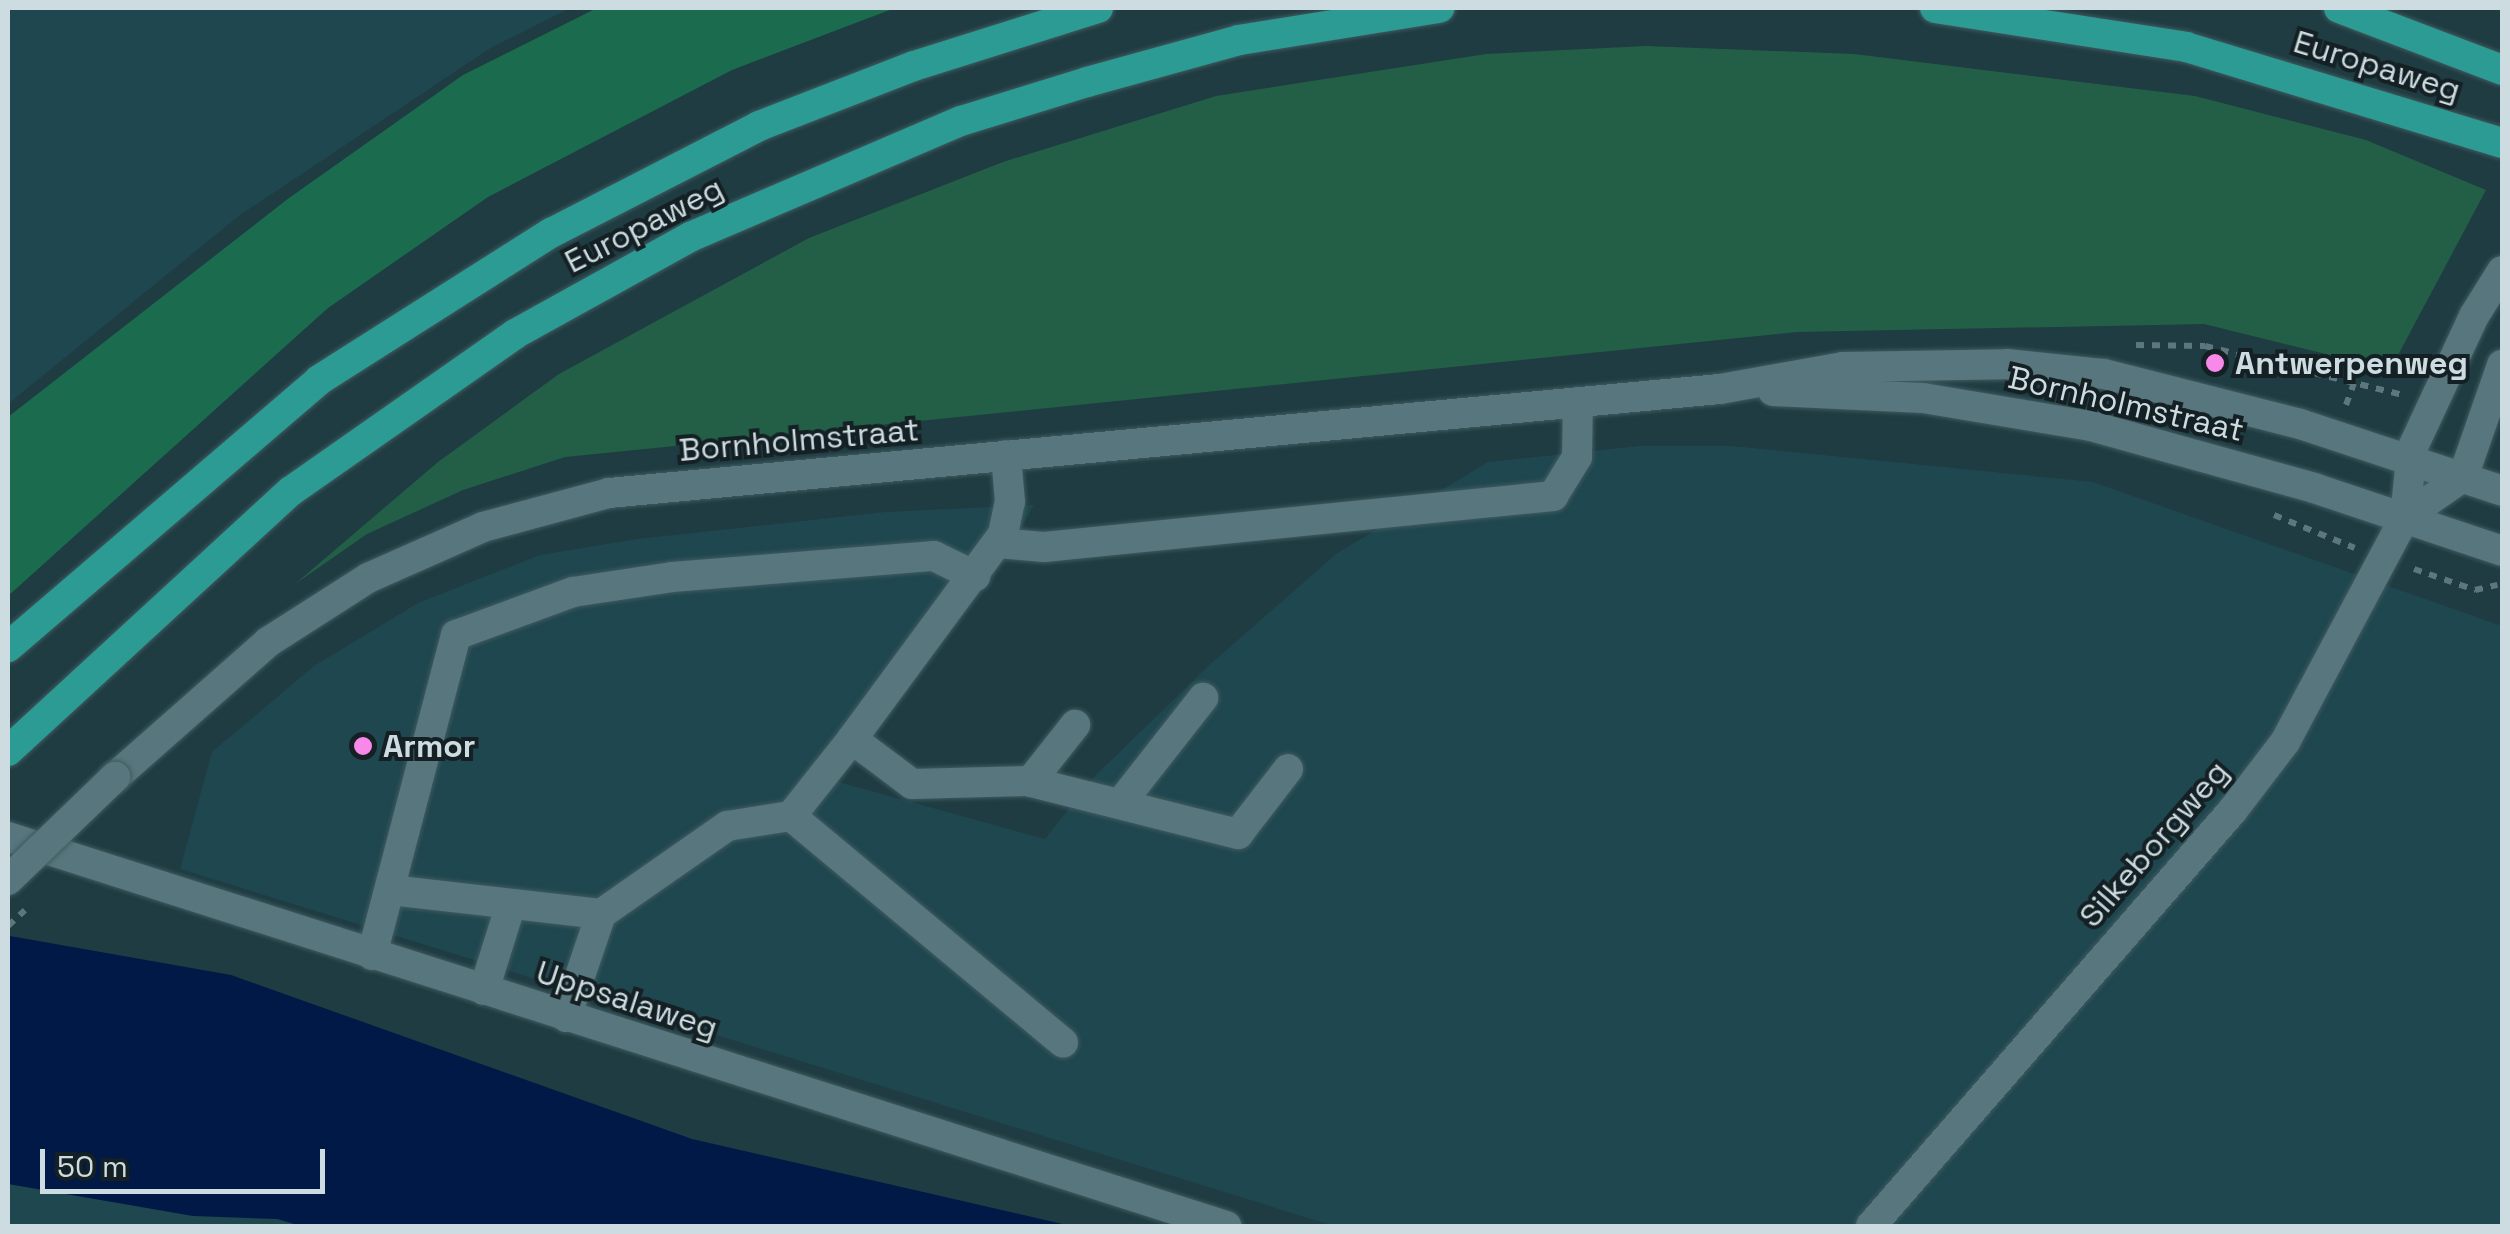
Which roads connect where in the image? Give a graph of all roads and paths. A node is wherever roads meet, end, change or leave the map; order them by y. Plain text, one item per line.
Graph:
1 (1098, 8) edge
2 (1439, 8) edge
3 (1935, 8) edge
4 (2338, 8) edge
5 (2502, 70) edge
6 (2499, 142) edge
7 (2502, 270) edge
8 (2502, 365) edge
9 (1720, 389) junction
10 (1578, 402) junction
11 (1006, 455) junction
12 (2408, 460) junction
13 (2463, 476) junction
14 (2502, 491) edge
15 (2405, 517) junction
16 (998, 543) junction
17 (2502, 551) edge
18 (2382, 557) junction
19 (975, 576) junction
20 (2502, 581) edge
21 (8, 648) edge
22 (1203, 698) dead end
23 (1076, 725) dead end
24 (852, 739) junction
25 (10, 749) edge
26 (1288, 769) dead end
27 (1030, 782) junction
28 (1120, 804) junction
29 (791, 816) junction
30 (8, 837) edge
31 (8, 880) edge
32 (390, 890) junction
33 (512, 904) junction
34 (600, 914) junction
35 (372, 954) junction
36 (484, 990) junction
37 (566, 1017) junction
38 (1064, 1044) dead end
39 (1226, 1226) edge
40 (1871, 1226) edge

1 - 21 highway, Europaweg
2 - 25 highway, Europaweg
3 - 6 highway, Europaweg
4 - 5 highway, Europaweg
7 - 12 street
8 - 13 street
9 - 10 street, Bornholmstraat
9 - 12 street, Bornholmstraat
9 - 15 street, Bornholmstraat
10 - 11 street, Bornholmstraat
10 - 16 street
11 - 16 street
11 - 31 street, Bornholmstraat, bridge
12 - 13 street, Bornholmstraat
12 - 15 street, Silkeborgweg
13 - 14 street, Bornholmstraat
13 - 15 street
15 - 17 street, Bornholmstraat
15 - 18 street, Silkeborgweg
16 - 19 street
18 - 20 path
18 - 40 street, Silkeborgweg
19 - 24 street
19 - 32 street
22 - 28 street
23 - 27 street
24 - 27 street
24 - 29 street
26 - 28 street
27 - 28 street
29 - 34 street
29 - 38 street
30 - 35 street, Uppsalaweg
32 - 33 street
32 - 35 street
33 - 34 street
33 - 36 street
34 - 37 street
35 - 36 street, Uppsalaweg
36 - 37 street, Uppsalaweg
37 - 39 street, Uppsalaweg

